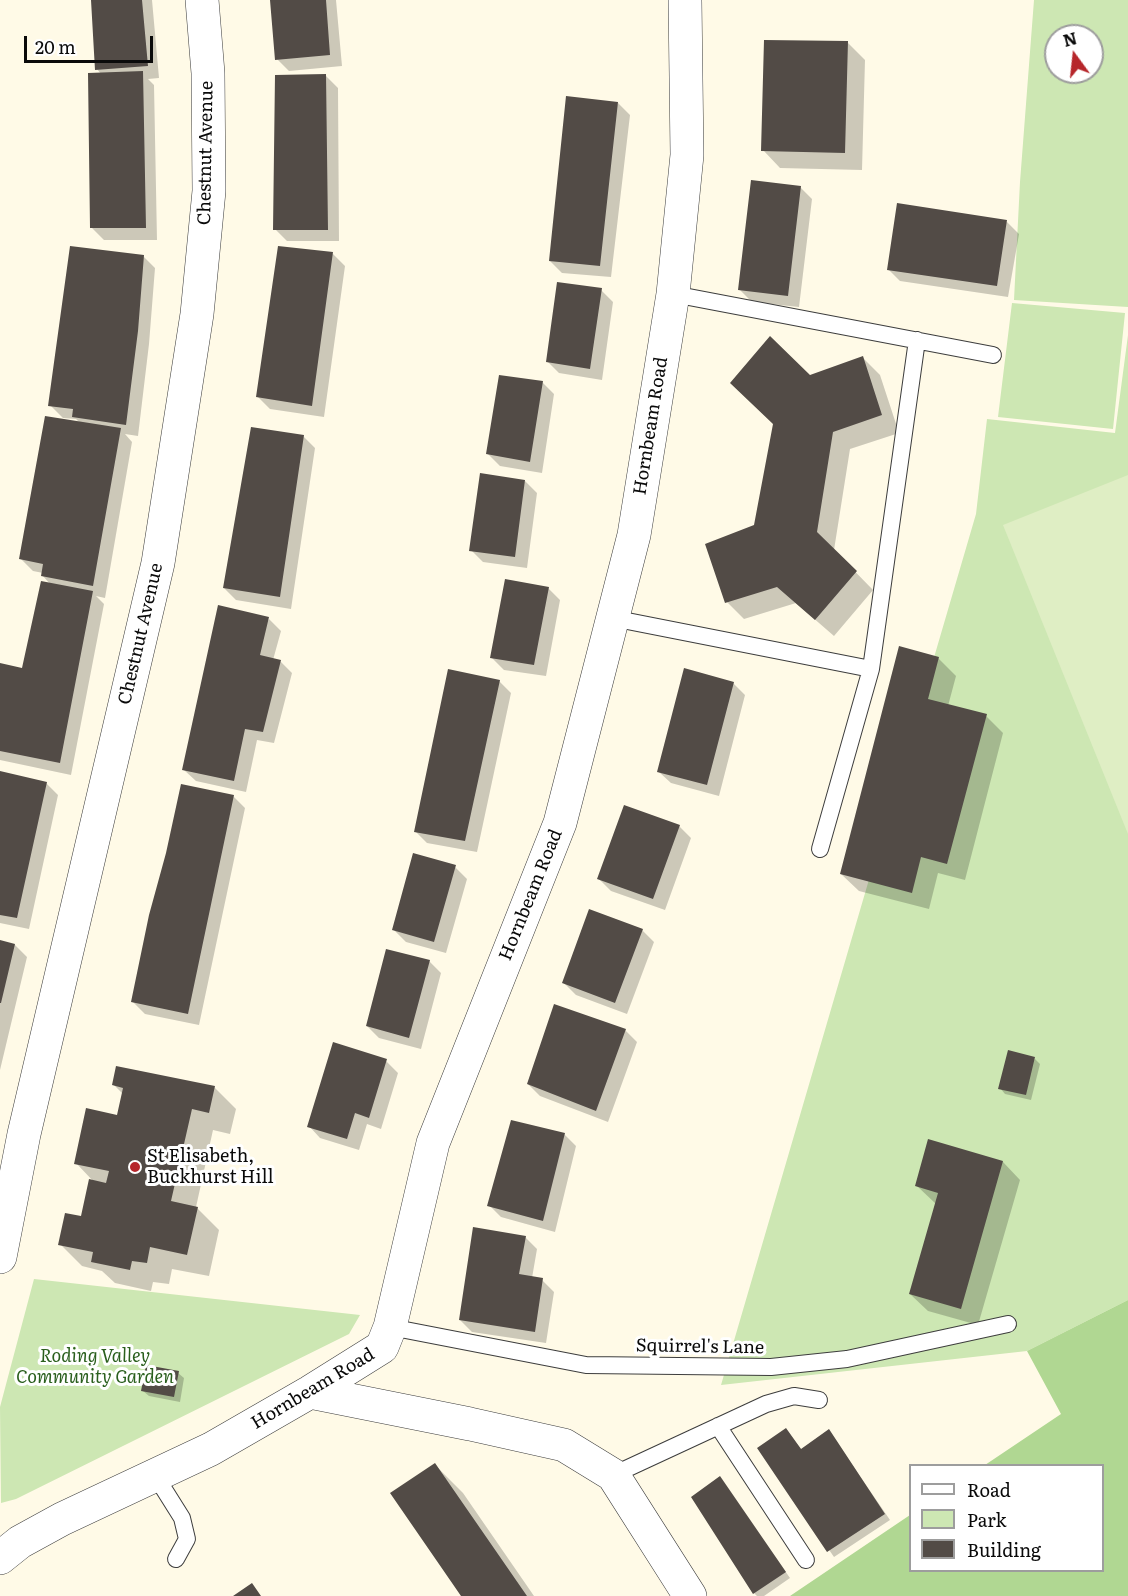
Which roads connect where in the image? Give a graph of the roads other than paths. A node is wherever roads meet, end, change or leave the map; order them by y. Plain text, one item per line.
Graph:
1 (202, 0) edge
2 (685, 0) edge
3 (673, 294) junction
4 (917, 340) junction
5 (993, 355) dead end
6 (612, 618) junction
7 (871, 669) junction
8 (820, 849) dead end
9 (0, 1257) edge
10 (1008, 1324) dead end
11 (390, 1327) junction
12 (310, 1392) junction
13 (819, 1400) dead end
14 (718, 1426) junction
15 (155, 1475) junction
16 (613, 1475) junction
17 (0, 1558) edge
18 (176, 1559) dead end
19 (806, 1560) dead end
20 (690, 1596) edge

1 - 9 street, Chestnut Avenue
2 - 3 street, Hornbeam Road
3 - 4 lane
3 - 6 street, Hornbeam Road
4 - 5 lane
4 - 7 lane
6 - 7 lane
6 - 11 street, Hornbeam Road
7 - 8 lane
10 - 11 lane, Squirrel's Lane
11 - 12 street, Hornbeam Road
12 - 15 street, Hornbeam Road
12 - 16 street
13 - 14 lane
14 - 16 lane
14 - 19 lane
15 - 17 street, Hornbeam Road
15 - 18 lane
16 - 20 street

